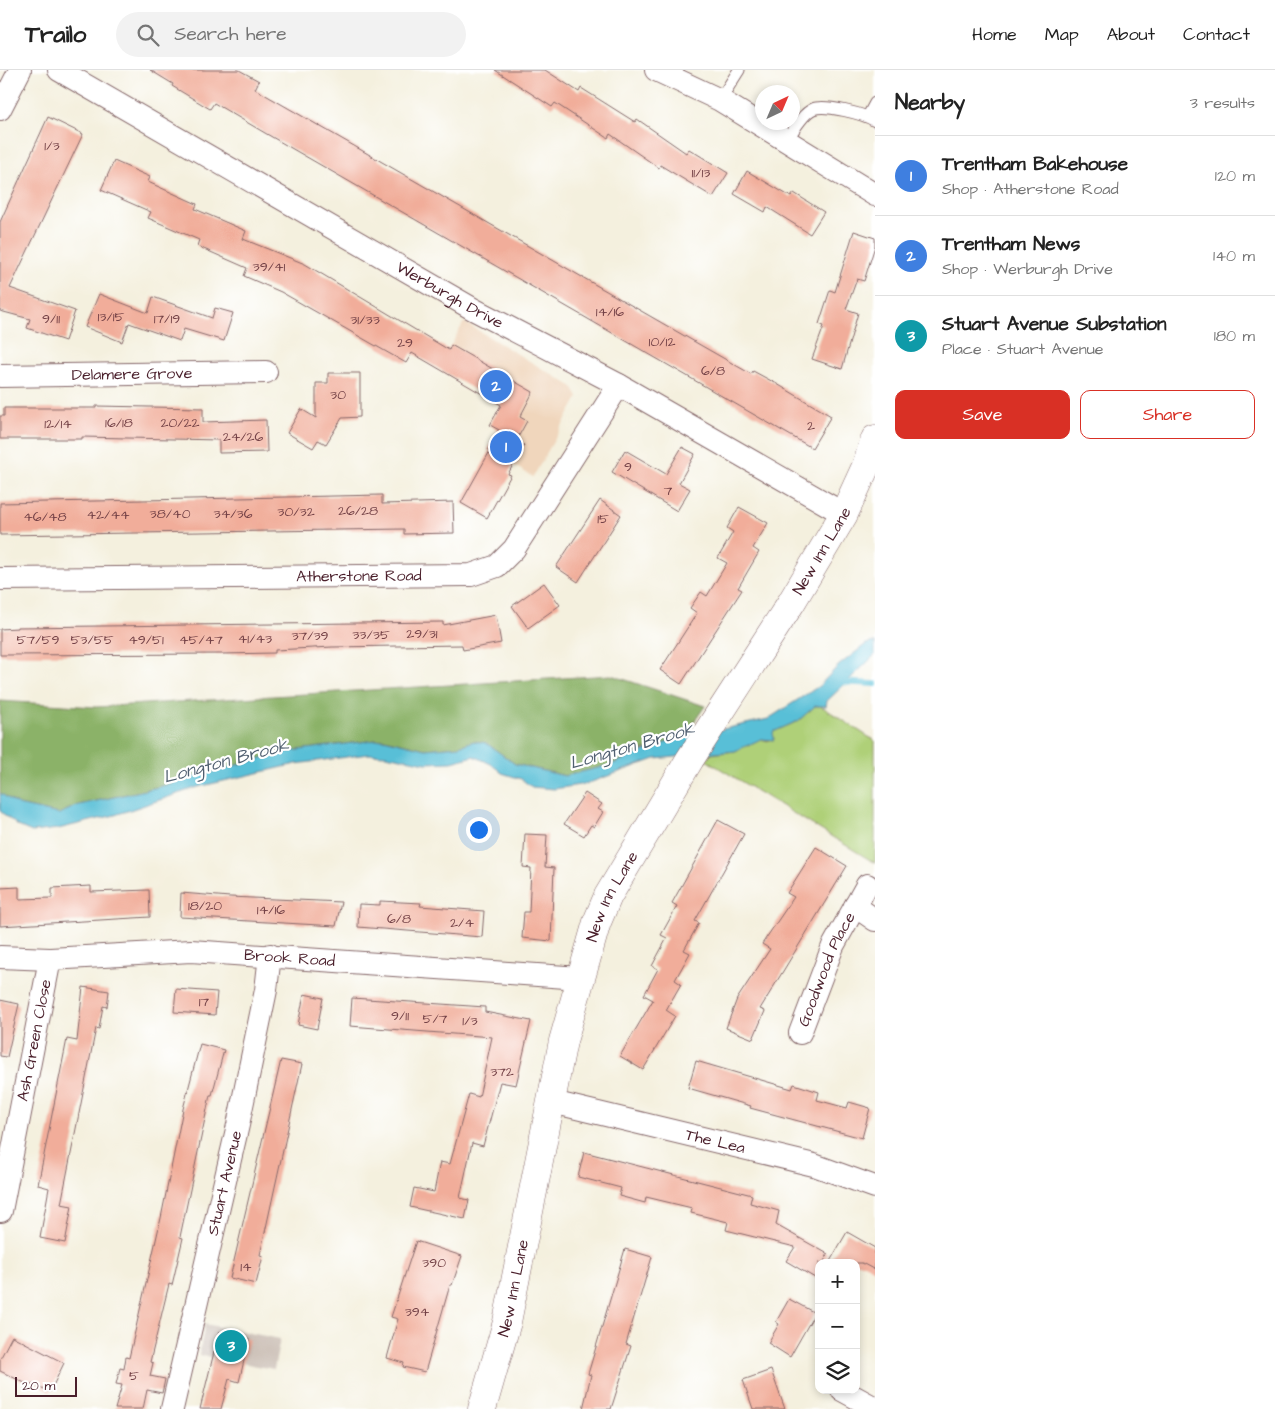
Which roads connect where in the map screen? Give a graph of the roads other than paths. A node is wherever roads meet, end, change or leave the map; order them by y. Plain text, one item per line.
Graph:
1 (20, 70) edge
2 (59, 70) edge
3 (656, 70) edge
4 (738, 70) edge
5 (720, 100) junction
6 (875, 103) edge
7 (0, 109) edge
8 (872, 118) edge
9 (787, 140) junction
10 (875, 195) edge
11 (266, 372) dead end
12 (0, 376) edge
13 (618, 385) junction
14 (875, 439) edge
15 (844, 514) junction
16 (0, 579) edge
17 (867, 886) dead end
18 (855, 906) junction
19 (875, 920) edge
20 (270, 955) junction
21 (0, 957) edge
22 (50, 959) junction
23 (580, 978) junction
24 (800, 1033) dead end
25 (552, 1102) junction
26 (875, 1187) edge
27 (1, 1211) edge
28 (849, 1394) edge
29 (875, 1408) edge
30 (172, 1409) edge
31 (482, 1409) edge

1 - 7 street
2 - 13 street, Werburgh Drive
3 - 5 street
4 - 5 lane
5 - 9 street
6 - 8 lane
8 - 9 lane
9 - 10 street
11 - 12 street, Delamere Grove
13 - 15 street, Werburgh Drive
13 - 16 street, Atherstone Road
14 - 15 street, New Inn Lane
15 - 23 street, New Inn Lane
17 - 18 street, Goodwood Place
18 - 19 street, Goodwood Place
18 - 24 street, Goodwood Place
20 - 22 street, Brook Road
20 - 23 street, Brook Road
20 - 30 street, Stuart Avenue
21 - 22 street, Brook Road
22 - 27 street, Ash Green Close
23 - 25 street, New Inn Lane
25 - 26 street, The Lea
25 - 31 street, New Inn Lane
28 - 29 street

